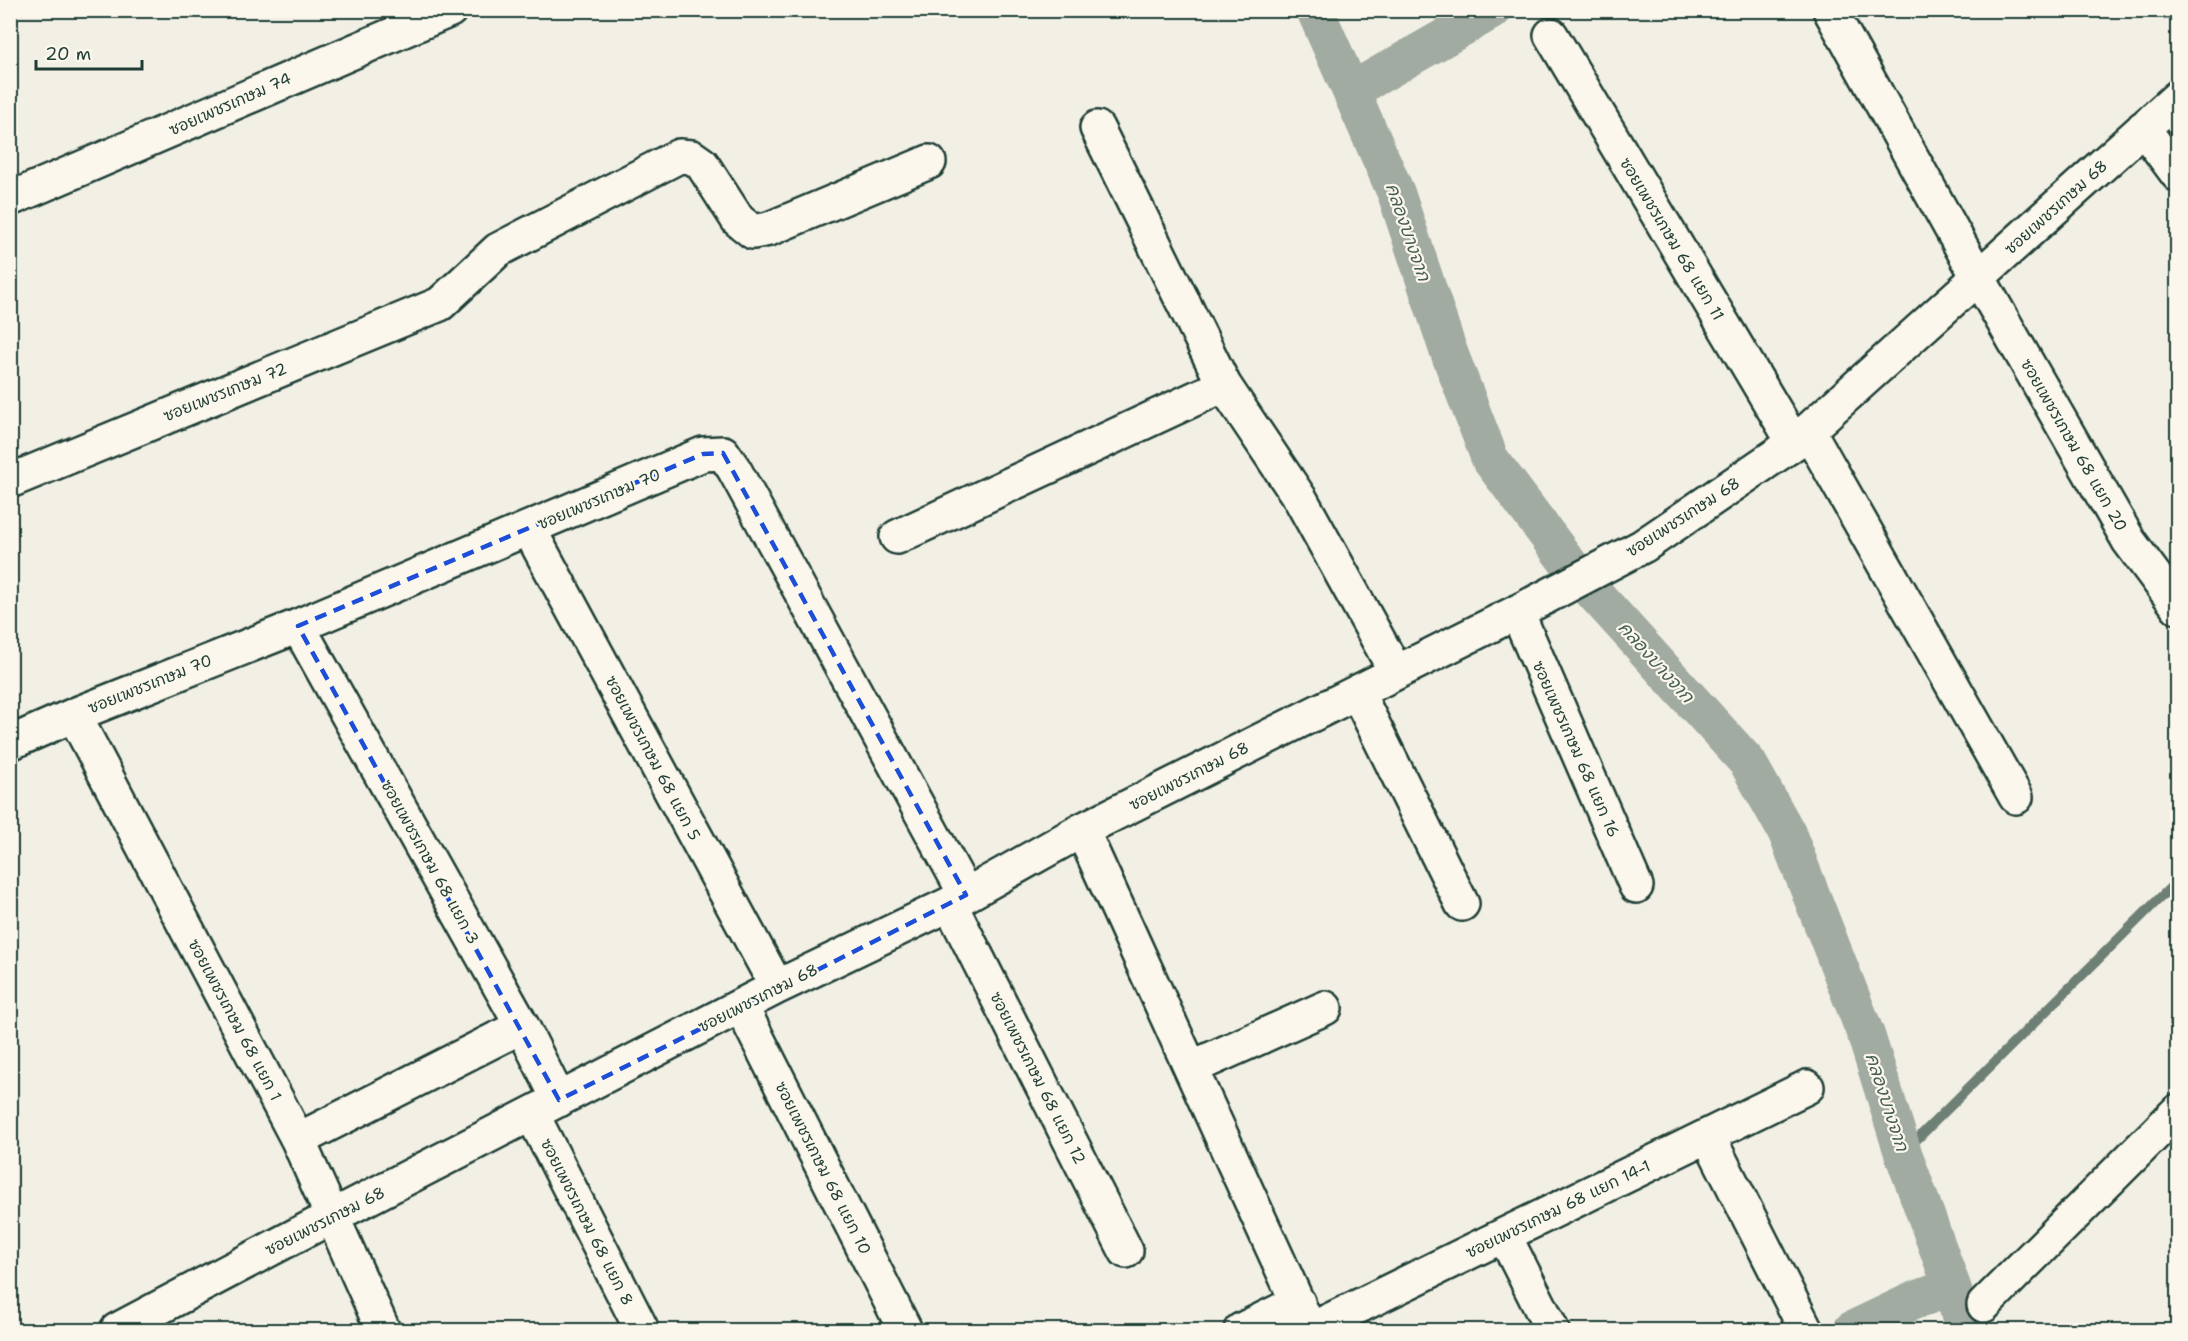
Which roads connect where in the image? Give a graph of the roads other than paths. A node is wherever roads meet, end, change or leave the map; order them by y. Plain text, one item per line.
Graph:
1 (450, 10) edge
2 (1830, 10) edge
3 (1551, 35) dead end
4 (2178, 97) edge
5 (1097, 128) dead end
6 (2143, 128) junction
7 (929, 162) dead end
8 (2178, 175) edge
9 (10, 198) edge
10 (1978, 277) junction
11 (1224, 385) junction
12 (1801, 436) junction
13 (10, 481) edge
14 (529, 529) junction
15 (897, 537) dead end
16 (1529, 606) junction
17 (2178, 607) edge
18 (298, 626) junction
19 (1396, 672) junction
20 (1357, 692) junction
21 (74, 715) junction
22 (10, 743) edge
23 (2016, 797) dead end
24 (1082, 830) junction
25 (1636, 886) dead end
26 (958, 900) junction
27 (1462, 904) dead end
28 (777, 987) junction
29 (741, 1006) junction
30 (1325, 1008) dead end
31 (522, 1026) junction
32 (1191, 1068) junction
33 (1807, 1087) dead end
34 (545, 1107) junction
35 (2178, 1111) edge
36 (1708, 1136) junction
37 (298, 1140) junction
38 (331, 1217) junction
39 (1504, 1235) junction
40 (1126, 1251) dead end
41 (1984, 1305) dead end
42 (1306, 1321) edge
43 (117, 1330) edge
44 (383, 1330) edge
45 (642, 1330) edge
46 (905, 1330) edge
47 (1241, 1330) edge
48 (1552, 1330) edge
49 (1806, 1330) edge

1 - 9 street, ซอยเพชรเกษม 74
2 - 10 street, ซอยเพชรเกษม 68 แยก 20
3 - 12 street, ซอยเพชรเกษม 68 แยก 11
4 - 6 street, ซอยเพชรเกษม 68
5 - 11 street
6 - 8 street
6 - 10 street, ซอยเพชรเกษม 68
7 - 13 street, ซอยเพชรเกษม 72
10 - 12 street, ซอยเพชรเกษม 68
10 - 17 street, ซอยเพชรเกษม 68 แยก 20
11 - 15 street
11 - 19 street
12 - 16 street, ซอยเพชรเกษม 68
12 - 23 street, ซอยเพชรเกษม 68 แยก 11
14 - 18 street, ซอยเพชรเกษม 70
14 - 26 street, ซอยเพชรเกษม 70
14 - 28 street, ซอยเพชรเกษม 68 แยก 5
16 - 19 street, ซอยเพชรเกษม 68
16 - 25 street, ซอยเพชรเกษม 68 แยก 16
18 - 21 street, ซอยเพชรเกษม 70
18 - 31 street, ซอยเพชรเกษม 68 แยก 3
19 - 20 street, ซอยเพชรเกษม 68
20 - 24 street, ซอยเพชรเกษม 68
20 - 27 street
21 - 22 street, ซอยเพชรเกษม 70
21 - 37 street, ซอยเพชรเกษม 68 แยก 1
24 - 26 street, ซอยเพชรเกษม 68
24 - 32 street
26 - 28 street, ซอยเพชรเกษม 68
26 - 40 street, ซอยเพชรเกษม 68 แยก 12
28 - 29 street, ซอยเพชรเกษม 68
29 - 34 street, ซอยเพชรเกษม 68
29 - 46 street, ซอยเพชรเกษม 68 แยก 10
30 - 32 street
31 - 34 street, ซอยเพชรเกษม 68 แยก 3
31 - 37 street
32 - 42 street
33 - 36 street, ซอยเพชรเกษม 68 แยก 14-1
34 - 38 street, ซอยเพชรเกษม 68
34 - 45 street, ซอยเพชรเกษม 68 แยก 8
35 - 41 street
36 - 39 street, ซอยเพชรเกษม 68 แยก 14-1
36 - 49 street
37 - 38 street, ซอยเพชรเกษม 68 แยก 1
38 - 43 street, ซอยเพชรเกษม 68
38 - 44 street, ซอยเพชรเกษม 68 แยก 1
39 - 42 street, ซอยเพชรเกษม 68 แยก 14-1
39 - 48 street
42 - 47 street, ซอยเพชรเกษม 68 แยก 14-1

